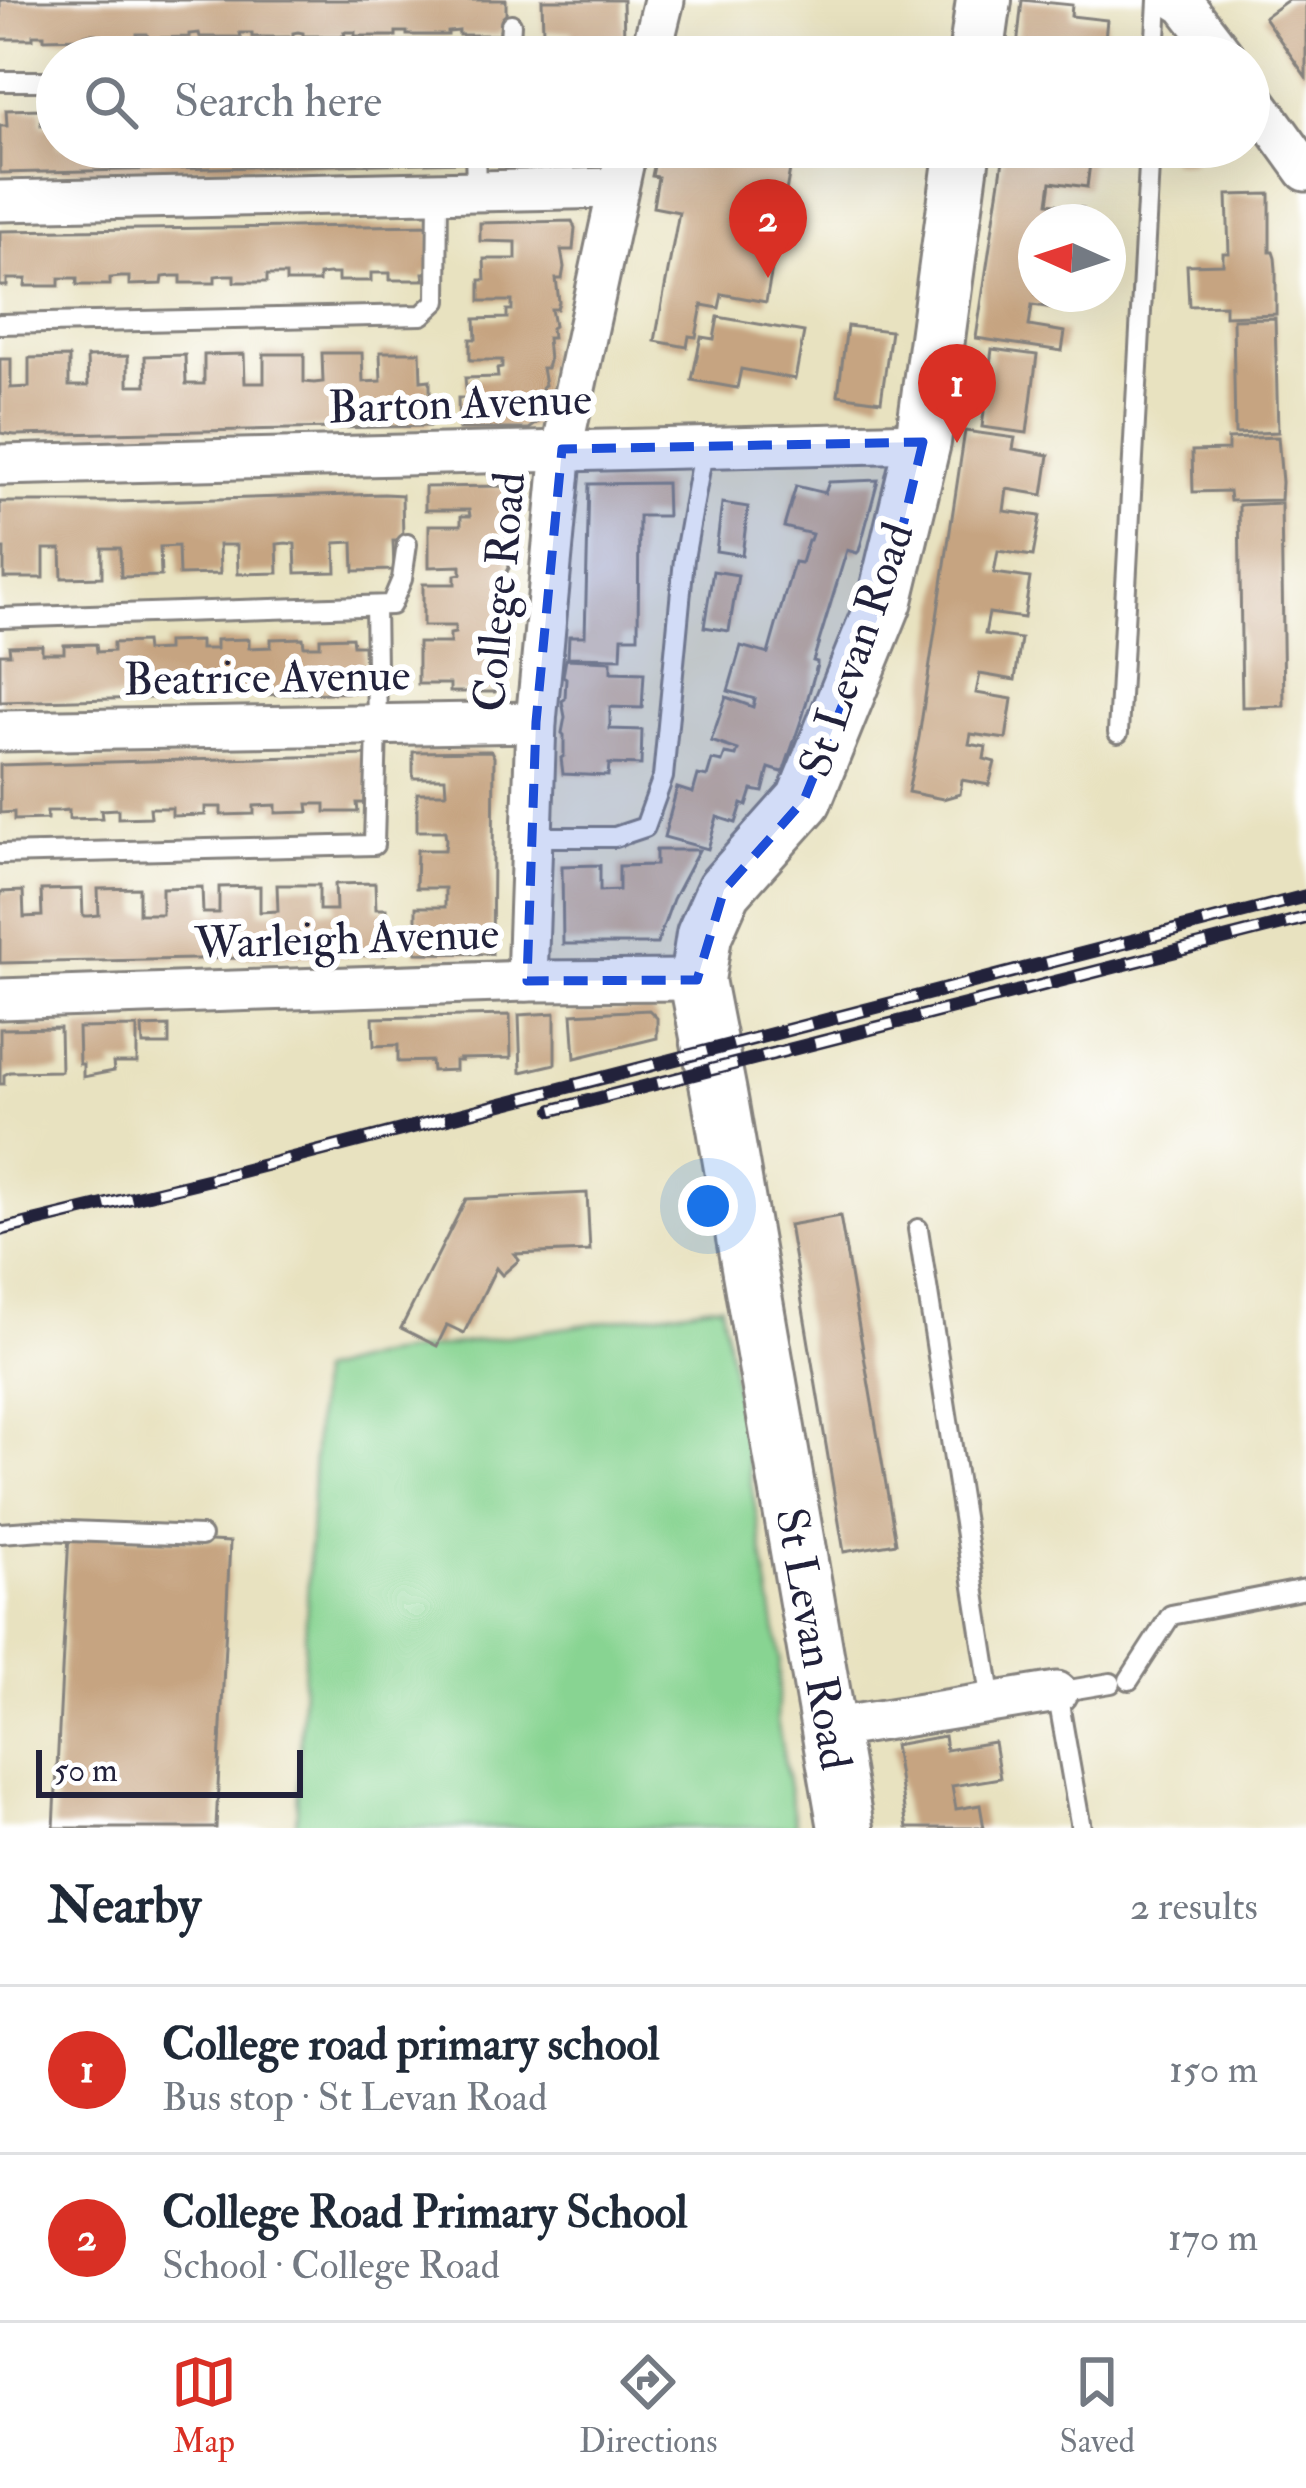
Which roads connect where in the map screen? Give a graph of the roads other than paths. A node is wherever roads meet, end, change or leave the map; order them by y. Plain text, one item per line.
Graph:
1 (664, 0) edge
2 (984, 0) edge
3 (1159, 0) edge
4 (1177, 0) edge
5 (512, 24) dead end
6 (511, 36) edge
7 (655, 36) edge
8 (979, 36) edge
9 (1156, 36) edge
10 (1209, 36) edge
11 (0, 81) edge
12 (36, 81) edge
13 (1270, 121) edge
14 (466, 168) edge
15 (622, 168) edge
16 (960, 168) edge
17 (1149, 168) edge
18 (1306, 171) edge
19 (617, 188) junction
20 (457, 191) junction
21 (0, 201) edge
22 (0, 324) edge
23 (922, 442) junction
24 (704, 446) junction
25 (562, 449) junction
26 (0, 465) edge
27 (407, 544) dead end
28 (375, 606) junction
29 (0, 619) edge
30 (536, 722) junction
31 (377, 724) junction
32 (0, 731) edge
33 (1118, 733) dead end
34 (532, 837) junction
35 (0, 854) edge
36 (697, 980) junction
37 (527, 981) junction
38 (0, 999) edge
39 (918, 1229) dead end
40 (0, 1533) edge
41 (201, 1536) dead end
42 (1306, 1589) edge
43 (1057, 1692) junction
44 (992, 1702) junction
45 (828, 1729) junction
46 (846, 1828) edge
47 (1081, 1828) edge

1 - 7 street
2 - 8 street
3 - 9 lane
4 - 10 street
5 - 6 lane
11 - 12 lane
13 - 18 street
14 - 20 lane
15 - 19 street, College Road
16 - 23 street, St Levan Road
17 - 33 lane
19 - 20 street
19 - 25 street, College Road
20 - 21 street
20 - 22 lane
23 - 24 street, Barton Avenue
23 - 36 street, St Levan Road
24 - 25 street, Barton Avenue
24 - 34 lane
25 - 26 street, Barton Avenue
25 - 30 street, College Road
27 - 28 lane
28 - 29 lane
28 - 31 lane
30 - 31 street, Beatrice Avenue
30 - 34 street, College Road
31 - 32 street, Beatrice Avenue
31 - 35 lane
34 - 37 street, College Road
36 - 37 street, Warleigh Avenue
36 - 45 street, St Levan Road
37 - 38 street, Warleigh Avenue
39 - 44 lane
40 - 41 lane
42 - 43 lane
43 - 44 street
43 - 47 lane
44 - 45 street
45 - 46 street, St Levan Road

